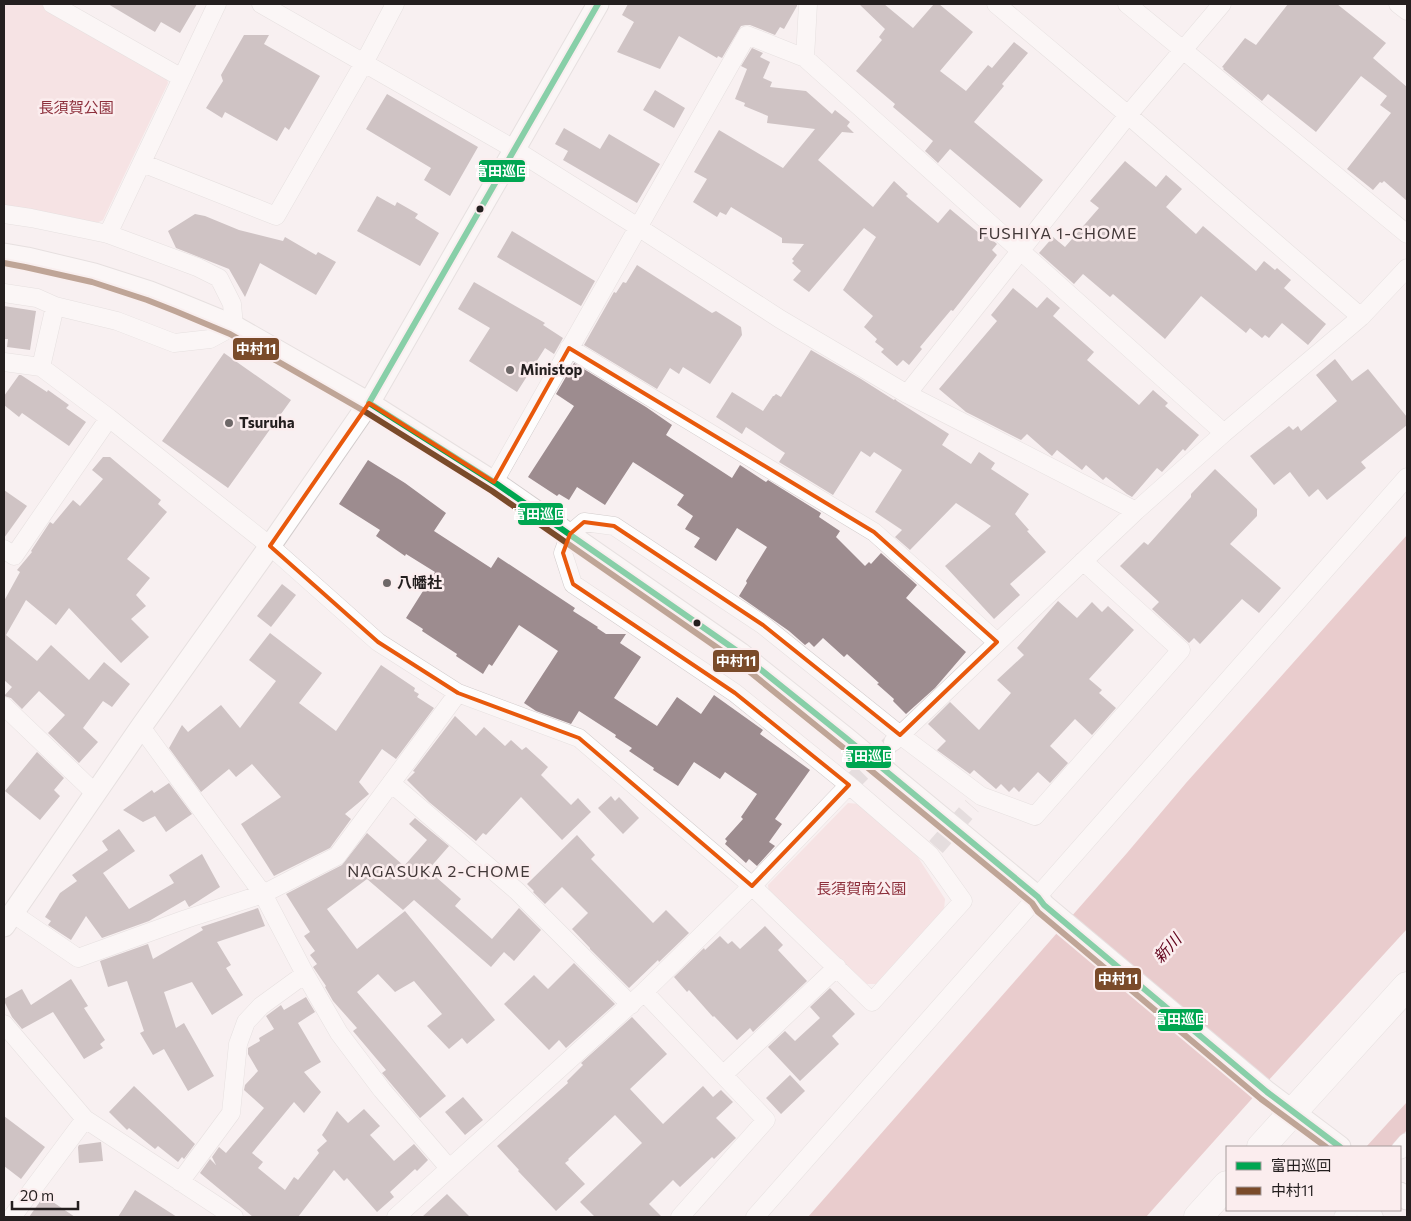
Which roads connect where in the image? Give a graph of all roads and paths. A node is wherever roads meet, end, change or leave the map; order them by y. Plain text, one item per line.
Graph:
1 (52, 4) edge
2 (217, 4) edge
3 (261, 4) edge
4 (395, 4) edge
5 (598, 4) edge
6 (808, 4) edge
7 (996, 4) edge
8 (1127, 4) edge
9 (1222, 4) edge
10 (1398, 4) edge
11 (1407, 11) edge
12 (1183, 50) junction
13 (804, 58) junction
14 (364, 63) junction
15 (182, 78) junction
16 (1128, 115) junction
17 (514, 149) junction
18 (142, 163) junction
19 (4, 214) edge
20 (638, 227) junction
21 (108, 234) junction
22 (1407, 234) edge
23 (1020, 251) junction
24 (4, 254) edge
25 (1407, 268) edge
26 (4, 293) edge
27 (55, 306) junction
28 (1361, 316) junction
29 (234, 326) junction
30 (569, 348) junction
31 (4, 362) edge
32 (41, 367) junction
33 (907, 394) junction
34 (369, 403) junction
35 (109, 418) junction
36 (1224, 433) junction
37 (1407, 477) edge
38 (494, 482) junction
39 (1136, 512) junction
40 (570, 534) junction
41 (270, 546) junction
42 (4, 549) edge
43 (1083, 562) junction
44 (997, 642) junction
45 (458, 692) junction
46 (4, 706) edge
47 (141, 727) junction
48 (896, 738) junction
49 (391, 783) junction
50 (849, 785) junction
51 (95, 793) junction
52 (752, 886) junction
53 (263, 894) junction
54 (1041, 901) junction
55 (8, 920) edge
56 (837, 967) junction
57 (305, 974) junction
58 (1407, 986) edge
59 (644, 992) junction
60 (631, 1005) junction
61 (4, 1024) edge
62 (723, 1075) junction
63 (1293, 1112) junction
64 (85, 1119) junction
65 (1262, 1146) edge
66 (1339, 1146) edge
67 (449, 1168) junction
68 (180, 1182) junction
69 (1226, 1186) edge
70 (12, 1217) edge
71 (234, 1217) edge
72 (396, 1217) edge
73 (680, 1217) edge
74 (755, 1217) edge
75 (1198, 1217) edge

1 - 15 street
2 - 15 street
3 - 14 street
4 - 14 street
5 - 17 street
6 - 13 street
7 - 16 street
8 - 12 street
9 - 12 street
10 - 11 street
12 - 16 street
12 - 22 street
13 - 20 street
13 - 23 street
14 - 17 street
14 - 18 street
15 - 18 street
16 - 23 street
16 - 28 street
17 - 20 street
17 - 34 street
18 - 21 street
19 - 21 street
20 - 30 street
20 - 33 street
21 - 29 street
23 - 33 street
23 - 36 street
24 - 29 street
25 - 28 street
26 - 27 street
27 - 29 street
27 - 32 street
28 - 36 street
29 - 34 street
30 - 38 street
30 - 44 street
31 - 32 street
32 - 35 street
33 - 39 street
34 - 38 street
34 - 41 street
35 - 41 street
35 - 42 street
36 - 39 street
37 - 54 street
38 - 40 street
39 - 43 street
40 - 48 street
40 - 50 street
40 - 54 street
41 - 45 street
41 - 47 street
43 - 44 street
43 - 48 street
44 - 48 street
45 - 49 street
45 - 52 street
46 - 51 street
47 - 51 street
47 - 53 street
49 - 53 street
49 - 60 street
50 - 52 street
50 - 56 street
51 - 55 street
52 - 56 street
52 - 59 street
53 - 55 street
53 - 57 street
54 - 63 street
54 - 74 street
56 - 62 street
57 - 67 street
57 - 68 street
58 - 63 main road
59 - 60 street
59 - 62 street
60 - 67 street
61 - 64 street
62 - 73 street
63 - 65 main road
63 - 66 street
64 - 68 street
64 - 70 street
67 - 72 street
68 - 71 street
69 - 75 main road

